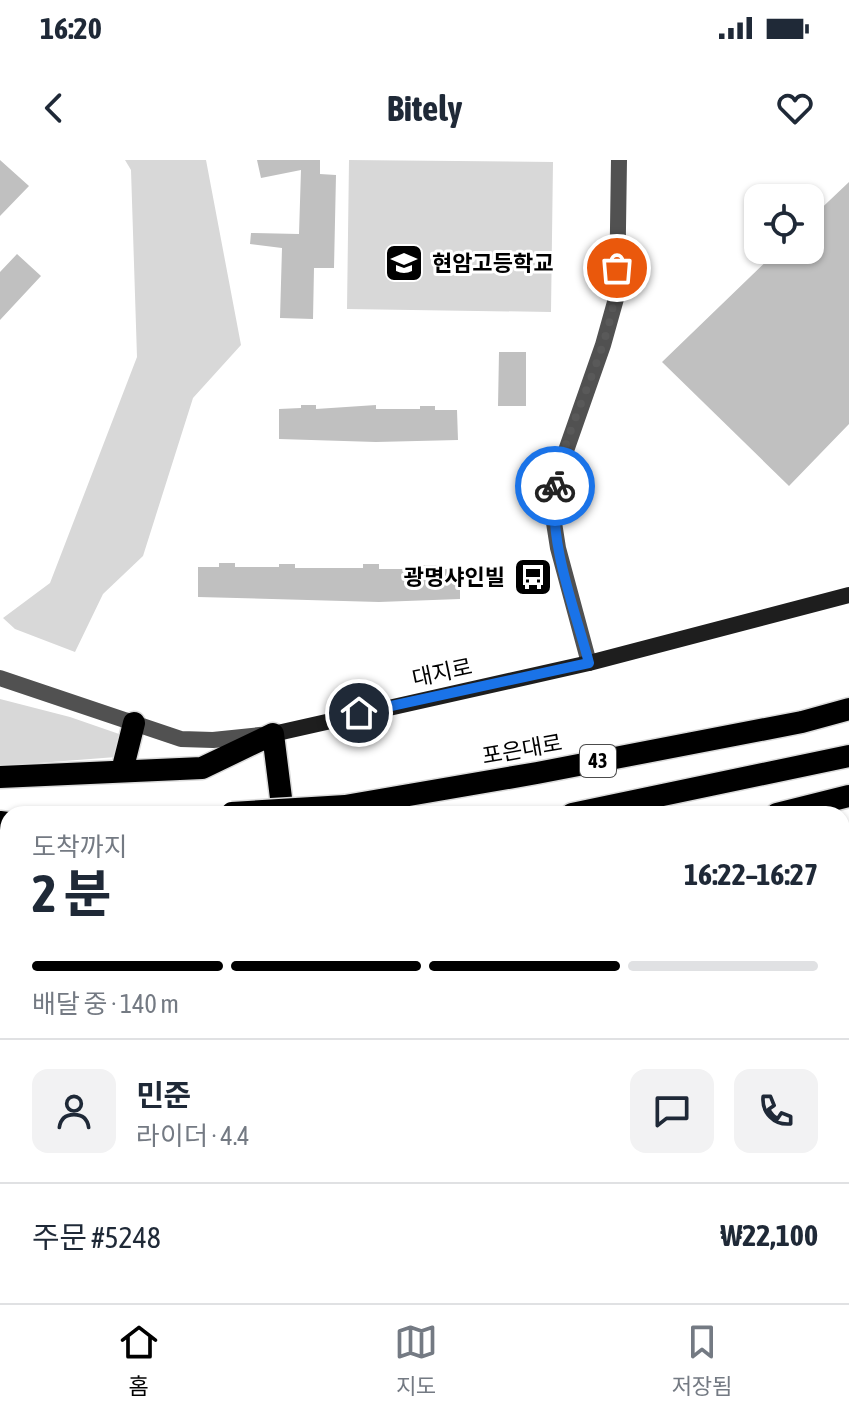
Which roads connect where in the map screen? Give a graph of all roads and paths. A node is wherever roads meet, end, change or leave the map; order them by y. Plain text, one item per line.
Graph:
1 (619, 160) edge
2 (849, 595) edge
3 (589, 663) junction
4 (0, 678) edge
5 (849, 709) edge
6 (134, 723) junction
7 (273, 734) junction
8 (849, 756) edge
9 (122, 771) junction
10 (0, 777) edge
11 (849, 796) edge
12 (282, 806) edge
13 (345, 806) edge
14 (610, 806) edge
15 (809, 806) edge

1 - 3 street
2 - 3 main road, 대지로
3 - 7 main road, 대지로
4 - 6 street, 대지로
5 - 13 highway, 포은대로 / 43, bridge
6 - 7 street, 대지로
6 - 9 highway
7 - 9 highway
7 - 12 highway
8 - 14 highway, 43
9 - 10 highway
11 - 15 highway

